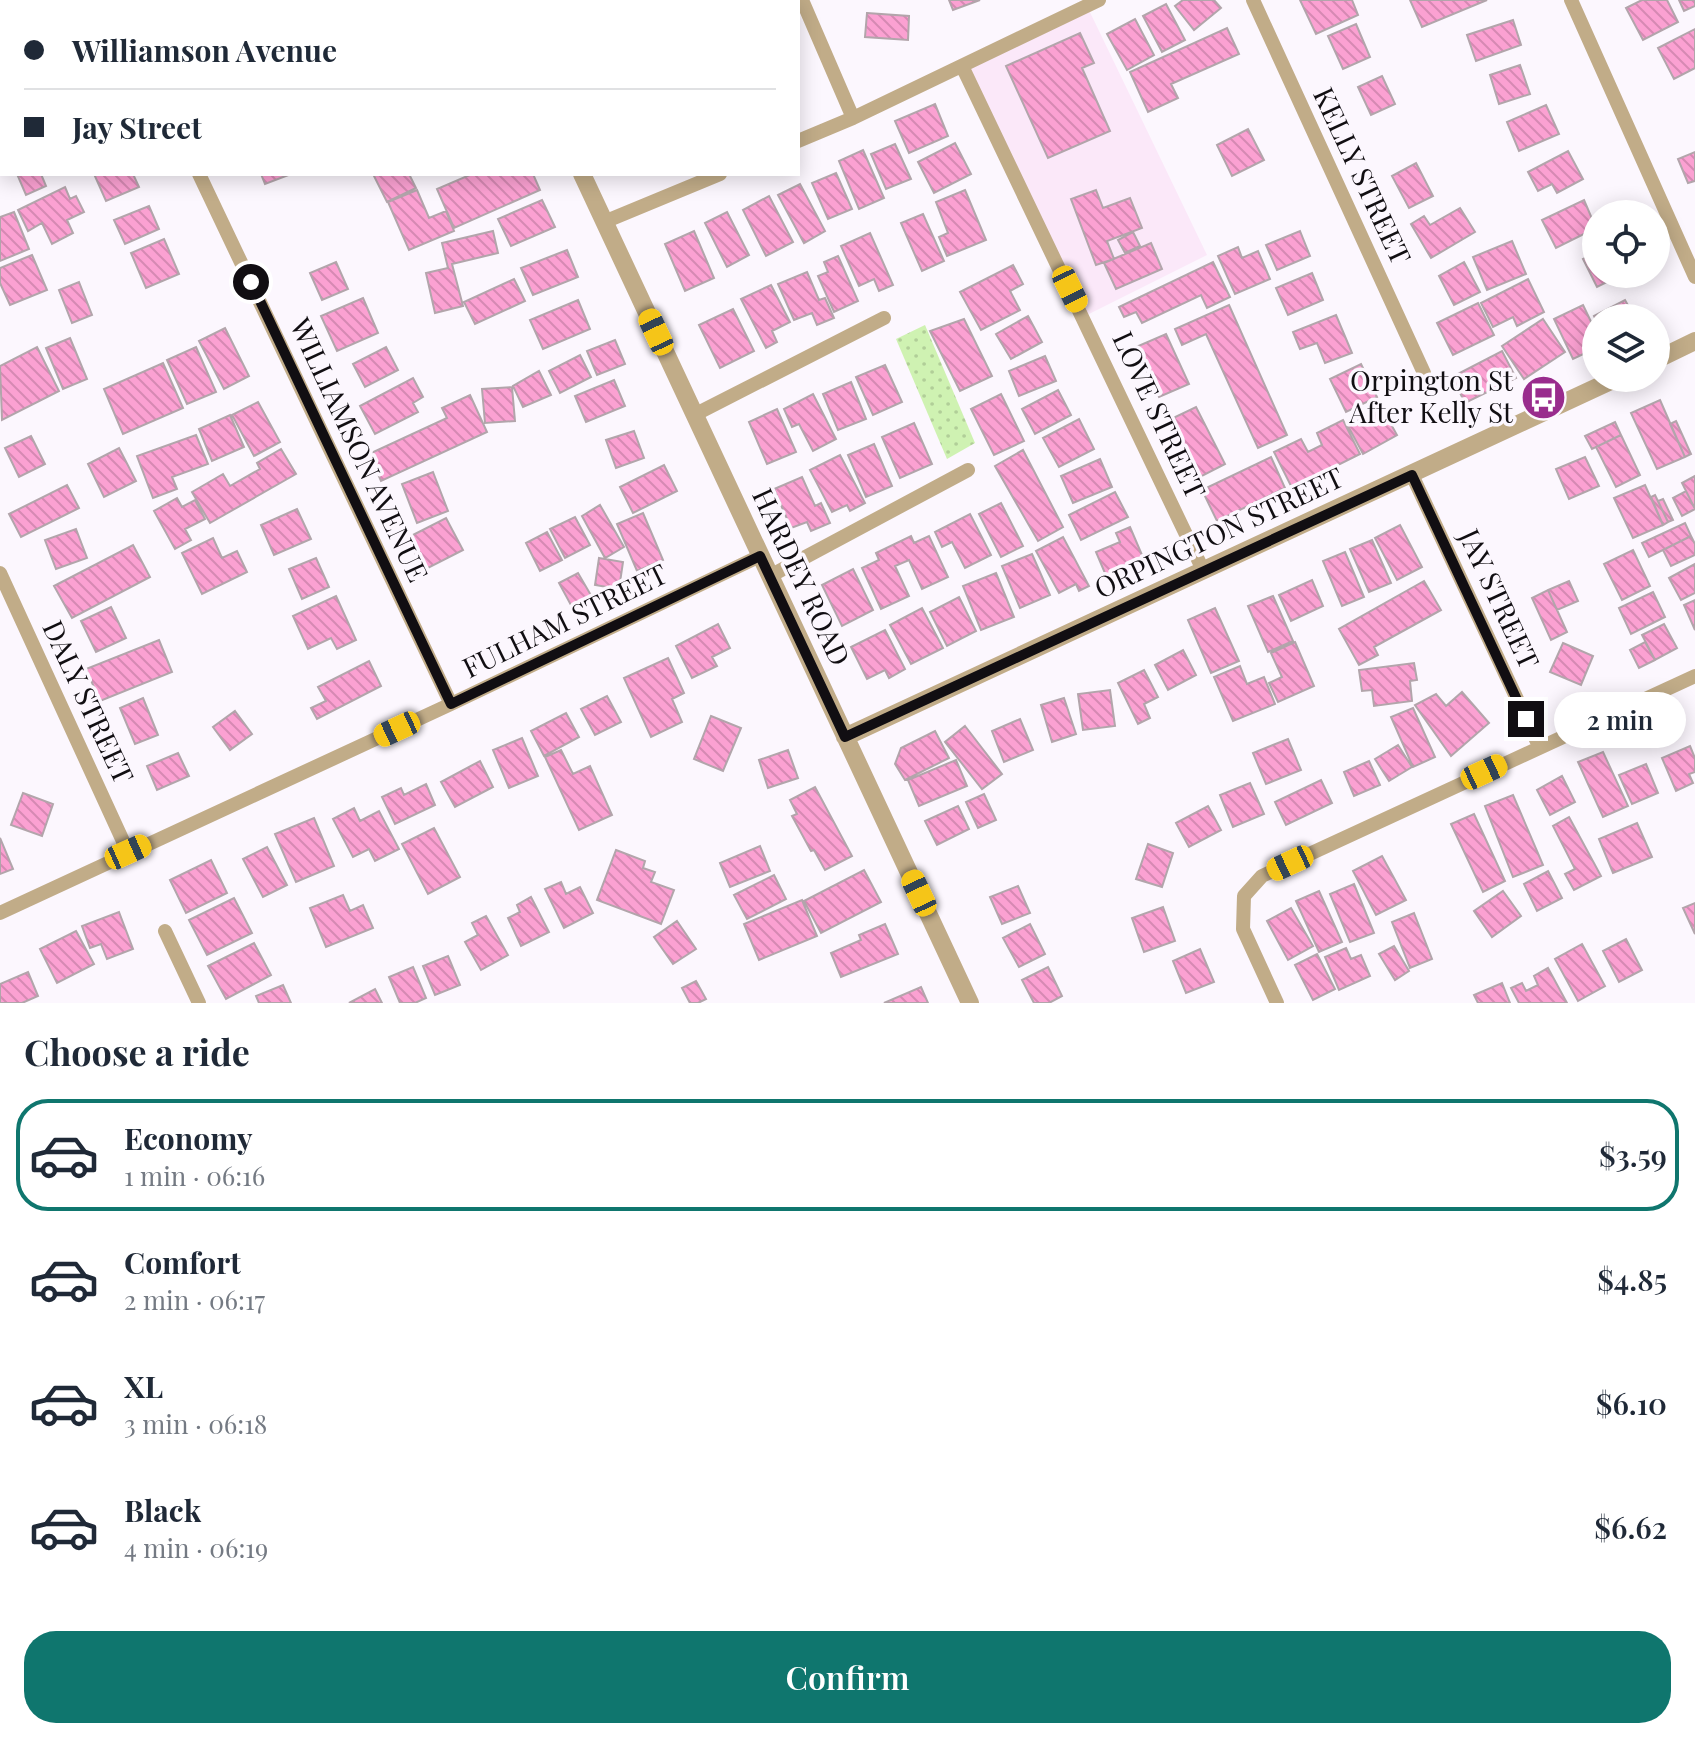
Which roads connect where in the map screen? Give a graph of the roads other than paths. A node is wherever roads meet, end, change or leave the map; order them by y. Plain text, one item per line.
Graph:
1 (802, 0) edge
2 (1099, 0) edge
3 (1253, 0) edge
4 (1571, 0) edge
5 (962, 66) junction
6 (853, 118) junction
7 (800, 140) edge
8 (200, 176) edge
9 (583, 176) edge
10 (715, 176) edge
11 (604, 222) junction
12 (1695, 277) edge
13 (884, 318) dead end
14 (1695, 341) edge
15 (1670, 353) edge
16 (1424, 373) dead end
17 (1587, 392) edge
18 (694, 415) junction
19 (968, 470) dead end
20 (1412, 475) junction
21 (760, 556) junction
22 (1203, 570) junction
23 (0, 573) edge
24 (770, 576) junction
25 (1695, 676) edge
26 (451, 704) junction
27 (845, 737) junction
28 (1539, 746) junction
29 (128, 852) junction
30 (0, 913) edge
31 (165, 931) dead end
32 (199, 1003) edge
33 (970, 1003) edge
34 (1277, 1003) edge

1 - 6 street
2 - 5 street
3 - 16 street, KELLY STREET
4 - 12 street
5 - 6 street
5 - 22 street, LOVE STREET
6 - 7 street
8 - 26 street, WILLIAMSON AVENUE
9 - 11 street, HARDEY ROAD
10 - 11 street
11 - 18 street, HARDEY ROAD
13 - 18 street
14 - 15 street
17 - 20 street, ORPINGTON STREET
18 - 21 street, HARDEY ROAD
19 - 24 street
20 - 22 street, ORPINGTON STREET
20 - 28 street, JAY STREET
21 - 24 street, HARDEY ROAD
21 - 26 street, FULHAM STREET
22 - 27 street, ORPINGTON STREET
23 - 29 street, DALY STREET
24 - 27 street, HARDEY ROAD
25 - 28 street
26 - 29 street, FULHAM STREET
27 - 33 street, HARDEY ROAD
28 - 34 street
29 - 30 street, FULHAM STREET
31 - 32 street

